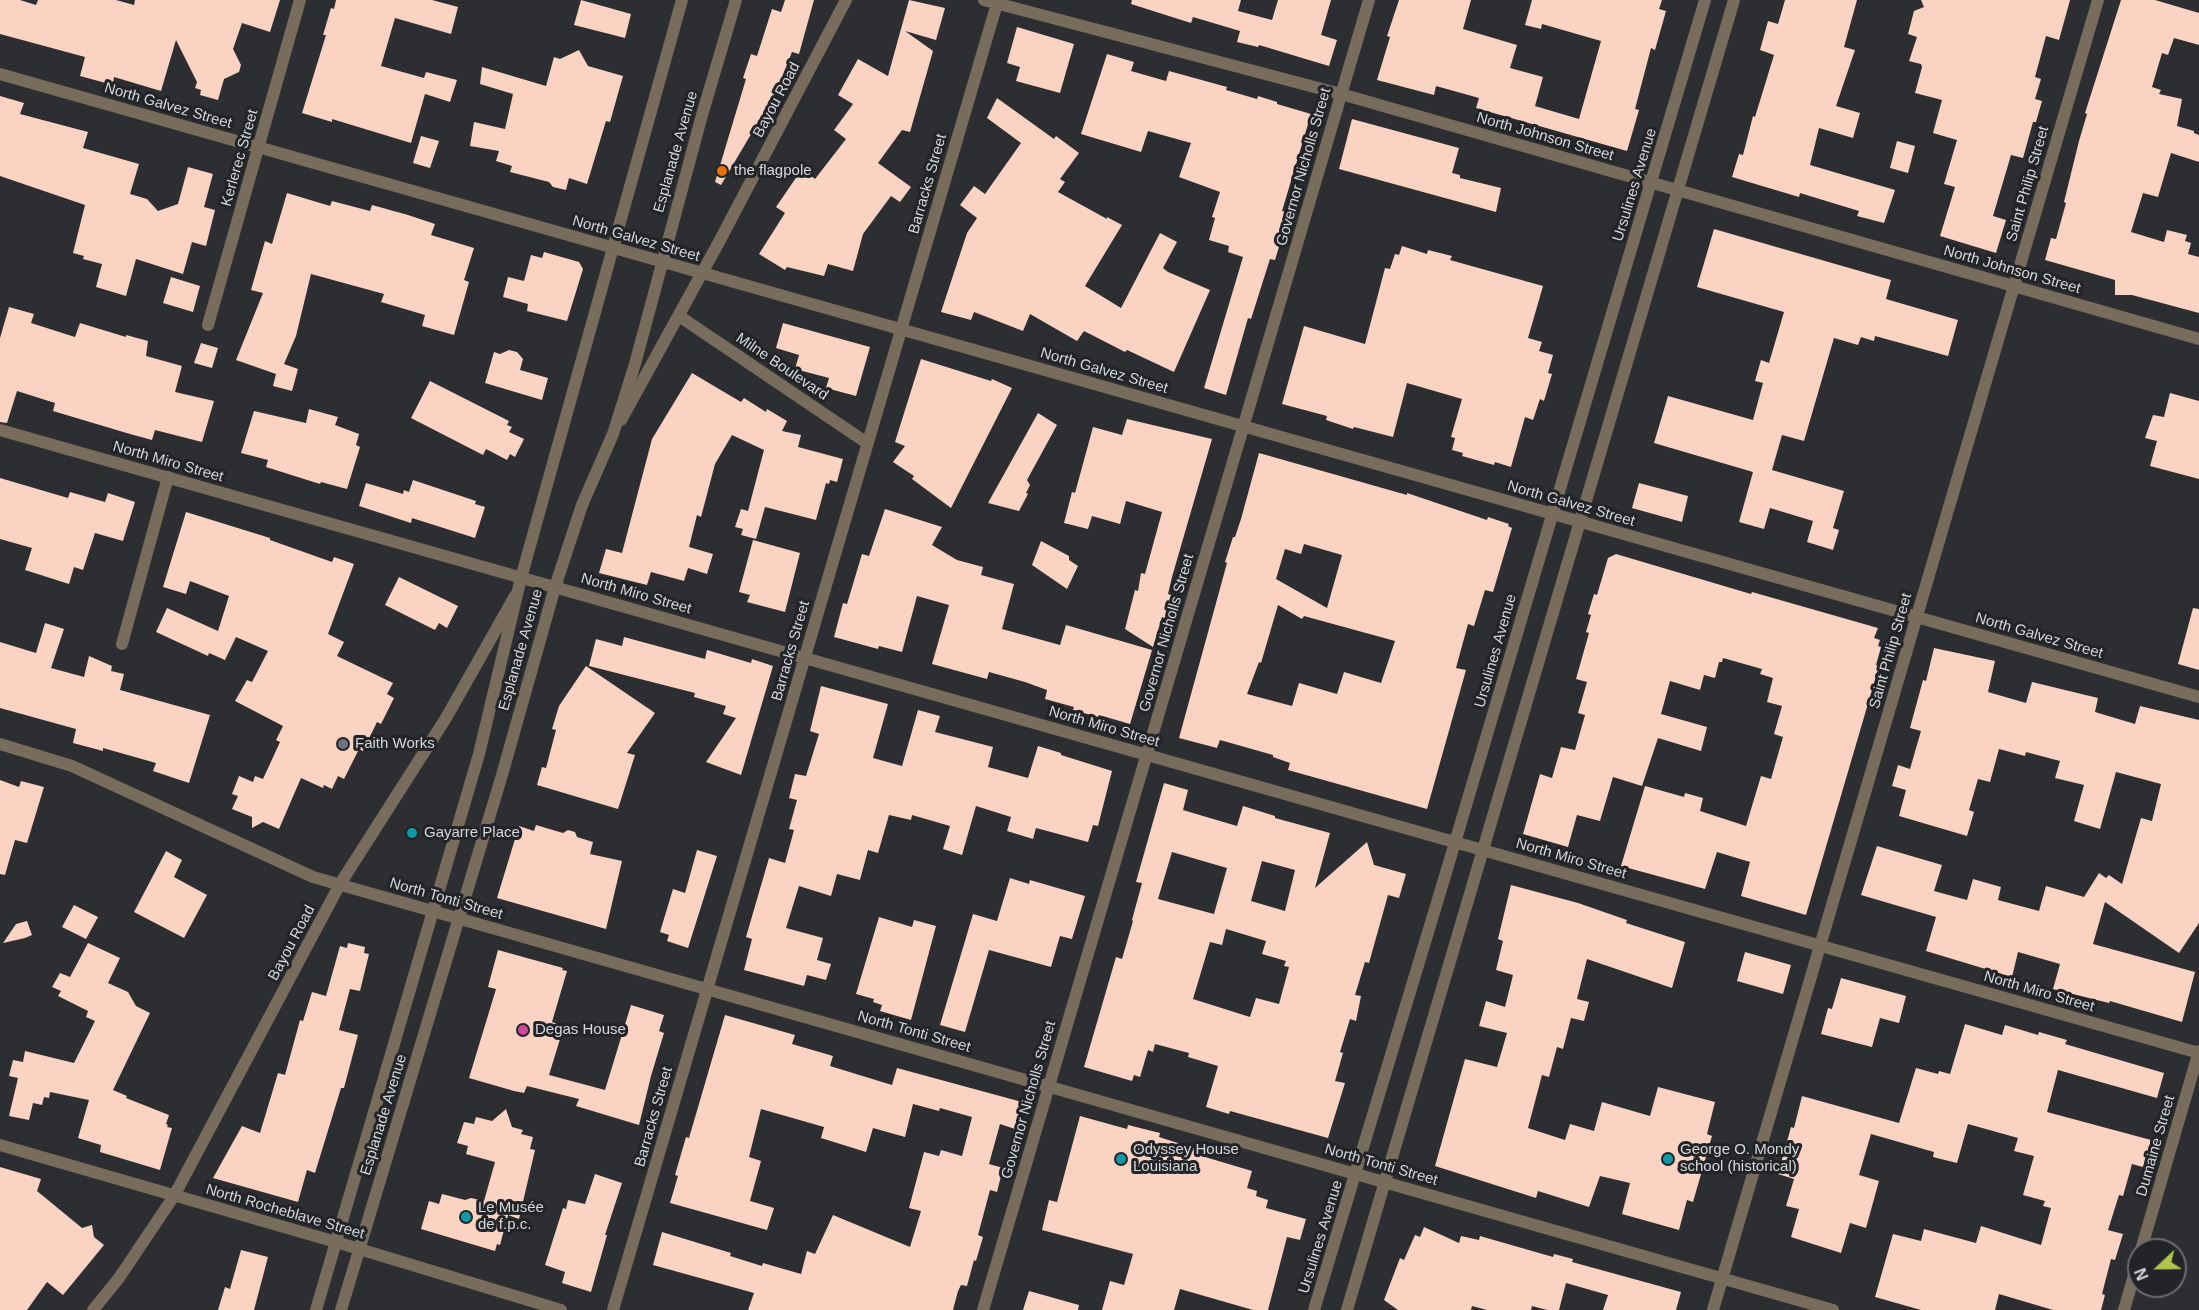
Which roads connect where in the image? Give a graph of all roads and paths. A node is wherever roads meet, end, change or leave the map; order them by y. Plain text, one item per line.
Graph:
1 (300, 0) edge
2 (681, 0) edge
3 (736, 0) edge
4 (846, 0) edge
5 (984, 0) edge
6 (1369, 0) edge
7 (1705, 0) edge
8 (1734, 0) edge
9 (2098, 0) edge
10 (997, 2) edge
11 (0, 74) edge
12 (1341, 94) junction
13 (259, 148) junction
14 (1651, 183) junction
15 (1677, 191) junction
16 (612, 248) junction
17 (661, 261) junction
18 (702, 273) junction
19 (2014, 286) junction
20 (679, 316) junction
21 (208, 325) dead end
22 (901, 330) junction
23 (2199, 339) edge
24 (1243, 426) junction
25 (0, 430) edge
26 (613, 434) junction
27 (867, 443) junction
28 (168, 477) junction
29 (1552, 514) junction
30 (1578, 521) junction
31 (520, 584) junction
32 (555, 587) junction
33 (1917, 617) junction
34 (122, 644) dead end
35 (805, 657) junction
36 (2199, 697) edge
37 (0, 744) edge
38 (1147, 755) junction
39 (1455, 842) junction
40 (1483, 850) junction
41 (340, 884) junction
42 (434, 911) junction
43 (459, 918) junction
44 (1820, 945) junction
45 (707, 989) junction
46 (2199, 1052) edge
47 (1049, 1086) junction
48 (0, 1145) edge
49 (1356, 1174) junction
50 (1385, 1182) junction
51 (174, 1196) junction
52 (2145, 1238) edge
53 (336, 1242) junction
54 (359, 1250) junction
55 (1722, 1278) junction
56 (93, 1310) edge
57 (316, 1310) edge
58 (341, 1310) edge
59 (561, 1310) edge
60 (613, 1310) edge
61 (983, 1310) edge
62 (1314, 1310) edge
63 (1347, 1310) edge
64 (1713, 1310) edge
65 (1833, 1310) edge

1 - 13 street, Kerlerec Street
2 - 16 street, Esplanade Avenue
3 - 17 street, Esplanade Avenue
4 - 18 street, Bayou Road
5 - 10 street, North Johnson Street
6 - 12 street, Governor Nicholls Street
7 - 14 street, Ursulines Avenue
8 - 15 street
9 - 19 street, Saint Philip Street
10 - 12 street, North Johnson Street
10 - 22 street, Barracks Street
11 - 13 street, North Galvez Street
12 - 14 street, North Johnson Street
12 - 24 street, Governor Nicholls Street
13 - 16 street, North Galvez Street
13 - 21 street, Kerlerec Street
14 - 15 street, North Johnson Street
14 - 29 street, Ursulines Avenue
15 - 19 street, North Johnson Street
15 - 30 street
16 - 17 street, North Galvez Street
16 - 31 street, Esplanade Avenue
17 - 18 street, North Galvez Street
17 - 26 street, Esplanade Avenue
18 - 20 street, Bayou Road
18 - 22 street, North Galvez Street
19 - 23 street, North Johnson Street
19 - 33 street, Saint Philip Street
20 - 26 street, Bayou Road
20 - 27 street, Milne Boulevard
22 - 24 street, North Galvez Street
22 - 27 street, Barracks Street
24 - 29 street, North Galvez Street
24 - 38 street, Governor Nicholls Street
25 - 28 street, North Miro Street
26 - 32 street, Esplanade Avenue
27 - 35 street, Barracks Street
28 - 31 street, North Miro Street
28 - 34 street
29 - 30 street, North Galvez Street
29 - 39 street, Ursulines Avenue
30 - 33 street, North Galvez Street
30 - 40 street
31 - 32 street, North Miro Street
31 - 41 street, Bayou Road
31 - 42 street, Esplanade Avenue
32 - 35 street, North Miro Street
32 - 43 street, Esplanade Avenue
33 - 36 street, North Galvez Street
33 - 44 street, Saint Philip Street
35 - 38 street, North Miro Street
35 - 45 street, Barracks Street
37 - 41 street, North Tonti Street
38 - 39 street, North Miro Street
38 - 47 street, Governor Nicholls Street
39 - 40 street, North Miro Street
39 - 49 street, Ursulines Avenue
40 - 44 street, North Miro Street
40 - 50 street
41 - 42 street, North Tonti Street
41 - 51 street, Bayou Road
42 - 43 street, North Tonti Street
42 - 53 street, Esplanade Avenue
43 - 45 street, North Tonti Street
43 - 54 street, Esplanade Avenue
44 - 46 street, North Miro Street
44 - 55 street, Saint Philip Street
45 - 47 street, North Tonti Street
45 - 60 street, Barracks Street
46 - 52 street, Dumaine Street
47 - 49 street, North Tonti Street
47 - 61 street, Governor Nicholls Street
48 - 51 street, North Rocheblave Street
49 - 50 street, North Tonti Street
49 - 62 street, Ursulines Avenue
50 - 55 street, North Tonti Street
50 - 63 street
51 - 53 street, North Rocheblave Street
51 - 56 street, Bayou Road
53 - 54 street, North Rocheblave Street
53 - 57 street, Esplanade Avenue
54 - 58 street, Esplanade Avenue
54 - 59 street, North Rocheblave Street
55 - 64 street, Saint Philip Street
55 - 65 street, North Tonti Street

